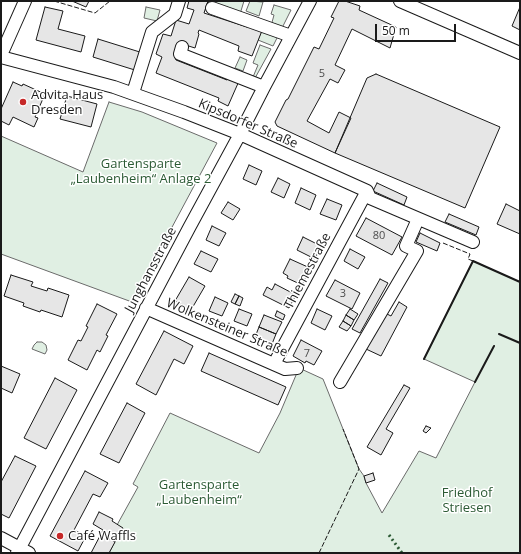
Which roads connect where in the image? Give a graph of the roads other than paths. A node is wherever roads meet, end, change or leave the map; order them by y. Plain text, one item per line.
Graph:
1 (25, 1) edge
2 (179, 1) edge
3 (310, 1) edge
4 (400, 1) edge
5 (212, 8) dead end
6 (291, 36) junction
7 (182, 47) dead end
8 (520, 52) edge
9 (1, 56) edge
10 (264, 87) junction
11 (133, 93) junction
12 (240, 134) junction
13 (367, 191) junction
14 (418, 218) junction
15 (473, 242) dead end
16 (146, 308) junction
17 (274, 364) junction
18 (297, 368) dead end
19 (340, 382) dead end
20 (1, 538) edge
21 (22, 551) edge

1 - 9 street
2 - 11 street
3 - 6 street, Junghansstraße
4 - 8 street
5 - 6 street
6 - 10 street, Junghansstraße
7 - 10 street
9 - 11 street, Kipsdorfer Straße
10 - 12 street, Junghansstraße
11 - 12 street, Kipsdorfer Straße
12 - 13 street, Kipsdorfer Straße
12 - 16 street, Junghansstraße
13 - 14 street, Kipsdorfer Straße
13 - 17 street, Thiemestraße
14 - 15 street, Kipsdorfer Straße
14 - 19 street
16 - 17 street, Wolkensteiner Straße
16 - 21 street, Junghansstraße
17 - 18 street, Wolkensteiner Straße
20 - 21 street

